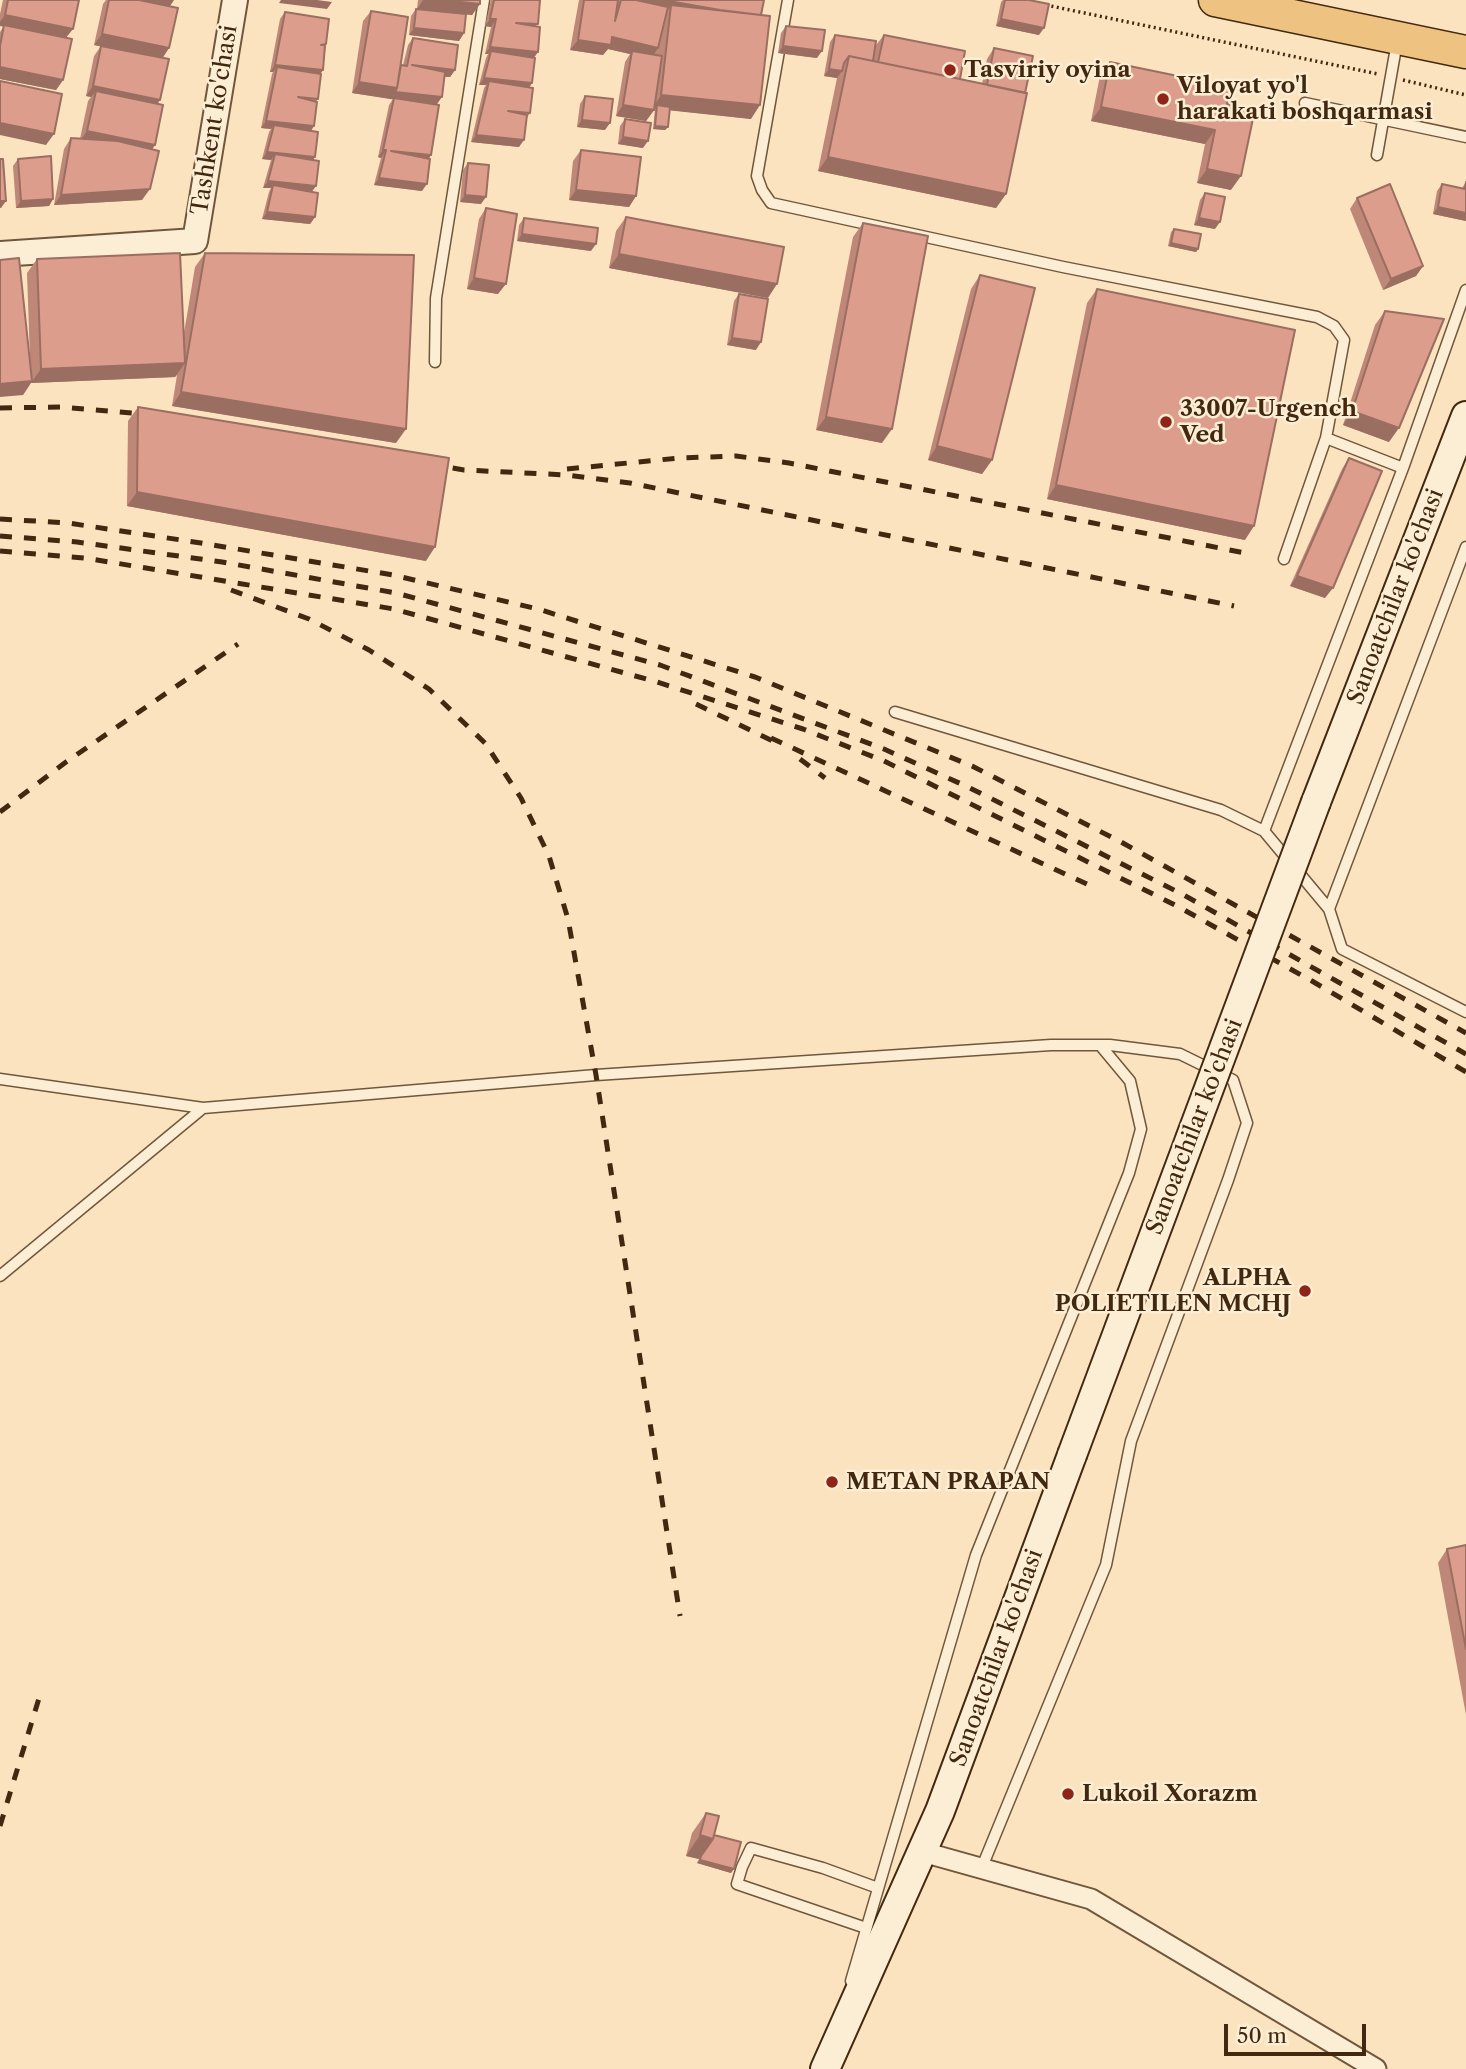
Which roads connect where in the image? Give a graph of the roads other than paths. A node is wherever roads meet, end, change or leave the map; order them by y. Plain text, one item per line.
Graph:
1 (235, 0) edge
2 (484, 0) edge
3 (788, 0) edge
4 (1214, 0) edge
5 (1398, 38) junction
6 (1466, 52) edge
7 (1305, 103) dead end
8 (1382, 120) junction
9 (1466, 137) edge
10 (1377, 155) dead end
11 (0, 254) edge
12 (1466, 290) edge
13 (435, 362) dead end
14 (1466, 416) edge
15 (1326, 438) junction
16 (1402, 468) junction
17 (1466, 547) edge
18 (1284, 559) dead end
19 (895, 712) dead end
20 (1264, 831) junction
21 (1329, 909) junction
22 (1466, 1012) edge
23 (1100, 1045) junction
24 (0, 1079) edge
25 (203, 1108) junction
26 (0, 1276) edge
27 (923, 1852) junction
28 (982, 1867) junction
29 (878, 1888) junction
30 (866, 1927) junction
31 (826, 2067) edge
32 (1376, 2069) edge

1 - 11 street, Tashkent ko'chasi
2 - 13 lane
3 - 15 lane
4 - 5 main road
5 - 6 main road
5 - 8 lane
7 - 8 lane
8 - 9 lane
8 - 10 lane
12 - 16 lane
14 - 27 main road, Sanoatchilar ko'chasi, bridge
15 - 16 lane
15 - 18 lane
16 - 20 lane
17 - 21 lane
19 - 20 lane
20 - 21 lane
21 - 22 lane
23 - 25 lane
23 - 28 lane
23 - 29 lane
24 - 25 lane
25 - 26 lane
27 - 28 street
27 - 31 main road, Sanoatchilar ko'chasi
28 - 32 street
29 - 30 lane
29 - 30 lane
30 - 31 lane

